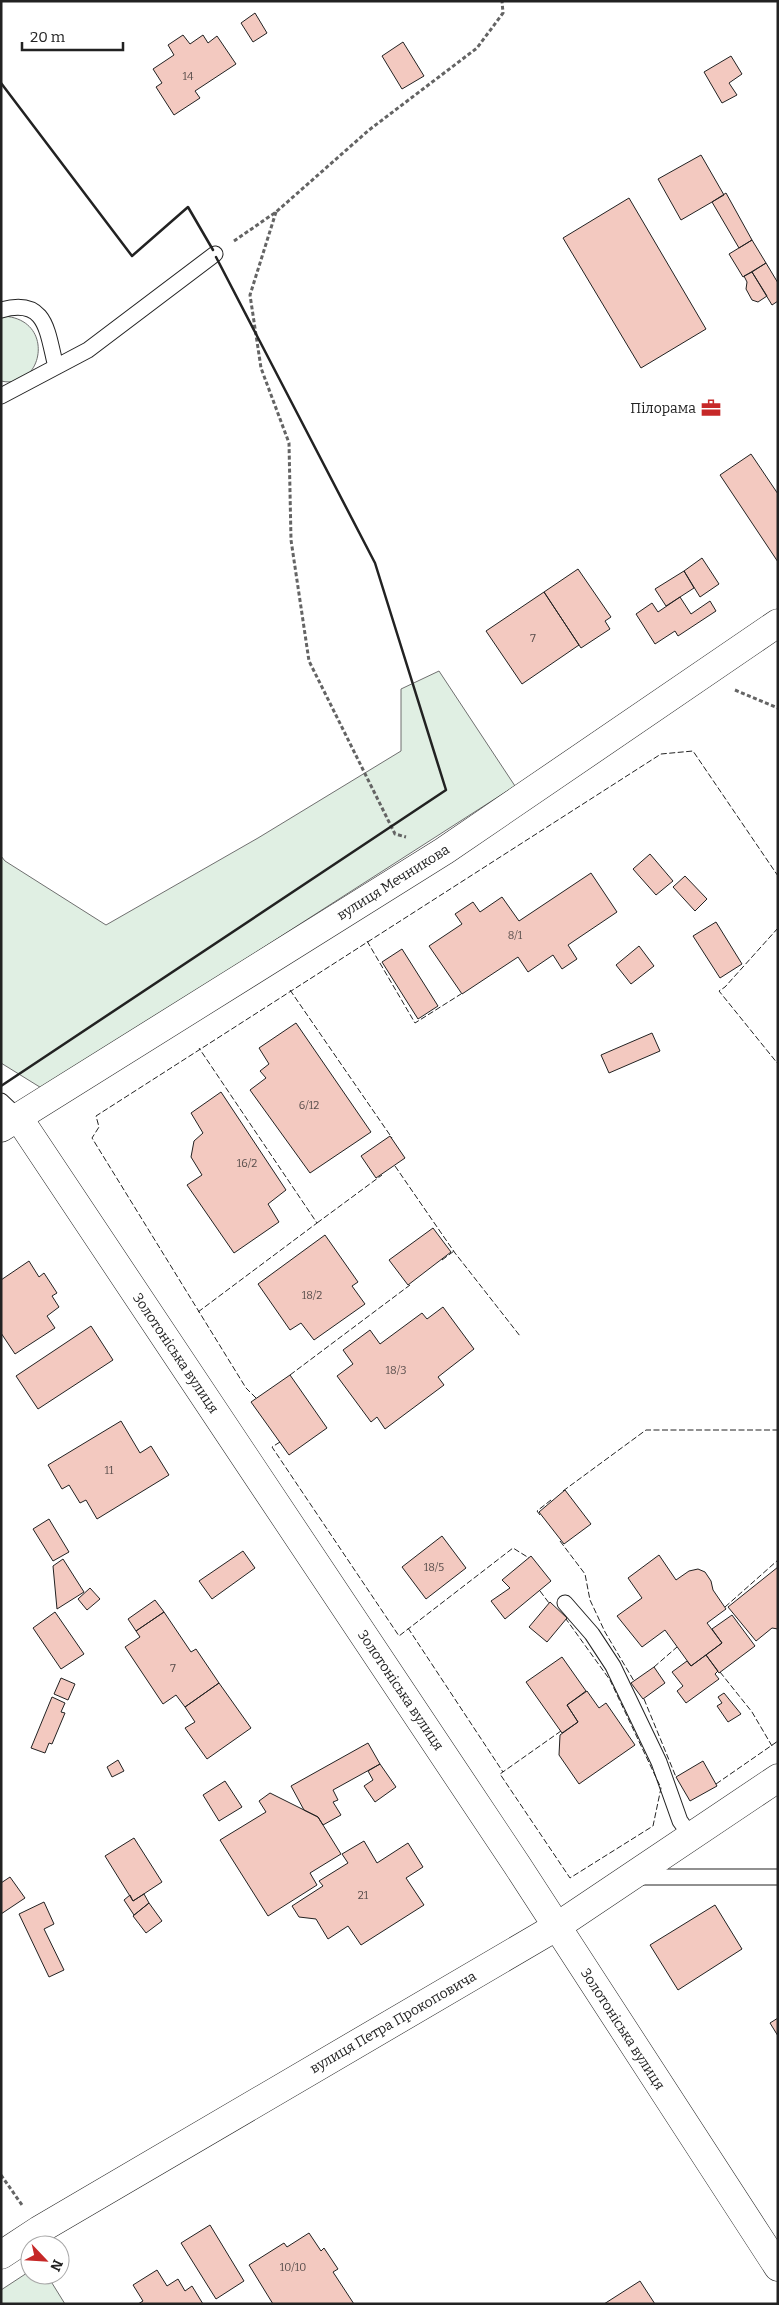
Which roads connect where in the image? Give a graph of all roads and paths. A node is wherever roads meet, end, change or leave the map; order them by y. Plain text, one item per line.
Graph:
1 (502, 1) edge
2 (276, 212) junction
3 (215, 254) joint
4 (1, 310) edge
5 (56, 367) junction
6 (1, 396) edge
7 (778, 623) edge
8 (700, 676) junction
9 (778, 708) edge
10 (444, 850) junction
11 (7, 1115) edge
12 (565, 1603) dead end
13 (778, 1778) edge
14 (692, 1836) junction
15 (630, 1877) junction
16 (778, 1877) edge
17 (556, 1927) junction
18 (1, 2255) edge
19 (778, 2267) edge

1 - 2 path
2 - 3 path
2 - 10 path
3 - 5 lane
4 - 5 lane
5 - 6 lane
7 - 8 street, вулиця Мечникова
8 - 9 path
8 - 10 street, вулиця Мечникова
10 - 11 street, вулиця Мечникова
11 - 17 street, Золотоніська вулиця
12 - 14 lane
13 - 14 street, вулиця Петра Прокоповича
14 - 15 street, вулиця Петра Прокоповича
15 - 16 lane
15 - 17 street, вулиця Петра Прокоповича
17 - 18 street, вулиця Петра Прокоповича
17 - 19 street, Золотоніська вулиця

